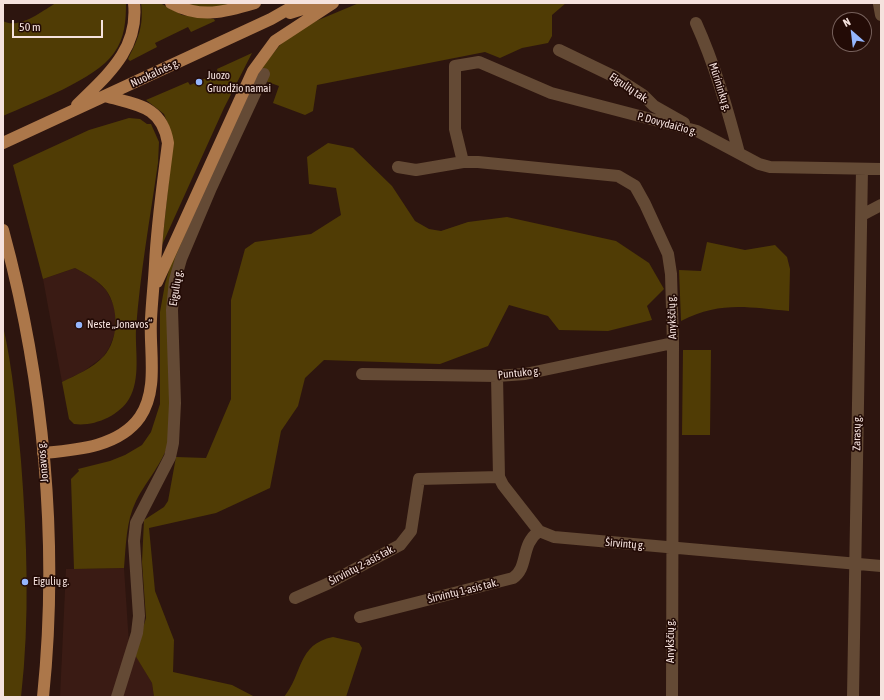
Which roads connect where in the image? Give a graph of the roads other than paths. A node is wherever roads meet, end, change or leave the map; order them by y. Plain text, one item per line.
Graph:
1 (134, 3) edge
2 (171, 3) edge
3 (255, 3) edge
4 (299, 3) edge
5 (322, 3) edge
6 (333, 3) edge
7 (271, 19) junction
8 (696, 23) dead end
9 (559, 50) dead end
10 (264, 74) dead end
11 (105, 96) junction
12 (72, 111) junction
13 (237, 118) junction
14 (698, 131) junction
15 (3, 142) edge
16 (739, 153) junction
17 (463, 162) junction
18 (398, 167) dead end
19 (862, 169) junction
20 (881, 169) edge
21 (881, 205) edge
22 (862, 215) junction
23 (3, 230) edge
24 (154, 286) junction
25 (673, 343) junction
26 (362, 374) dead end
27 (497, 376) junction
28 (43, 453) junction
29 (499, 477) junction
30 (539, 532) junction
31 (671, 548) junction
32 (855, 564) junction
33 (881, 566) edge
34 (295, 598) dead end
35 (360, 617) dead end
36 (43, 697) edge
37 (117, 697) edge
38 (672, 697) edge
39 (854, 697) edge

1 - 12 main road
2 - 3 main road
4 - 7 main road, Nuokalnės g.
5 - 7 main road, Nuokalnės g.
6 - 13 main road
7 - 11 main road, Nuokalnės g.
8 - 16 street, Mūrininkų g.
9 - 14 street, Eigulių tak.
10 - 13 street, Eigulių g.
11 - 12 main road, Nuokalnės g.
11 - 24 main road
12 - 15 main road, Nuokalnės g.
13 - 24 main road
13 - 37 street, Eigulių g.
14 - 16 street, P. Dovydaičio g.
14 - 17 street, P. Dovydaičio g.
16 - 19 street, P. Dovydaičio g.
17 - 18 street, Anykščių g.
17 - 25 street, Anykščių g.
19 - 20 street, P. Dovydaičio g.
19 - 22 street, Zarasų g.
21 - 22 street
22 - 32 street, Zarasų g.
23 - 28 main road, Jonavos g.
24 - 28 main road
25 - 27 street, Puntuko g.
25 - 31 street, Anykščių g.
26 - 27 street, Puntuko g.
27 - 29 street
28 - 36 main road, Jonavos g.
29 - 30 street
29 - 34 street, Širvintų 2-asis tak.
30 - 31 street, Širvintų g.
30 - 35 street, Širvintų 1-asis tak.
31 - 32 street, Širvintų g.
31 - 38 street, Anykščių g.
32 - 33 street, Širvintų g.
32 - 39 street, Zarasų g.

